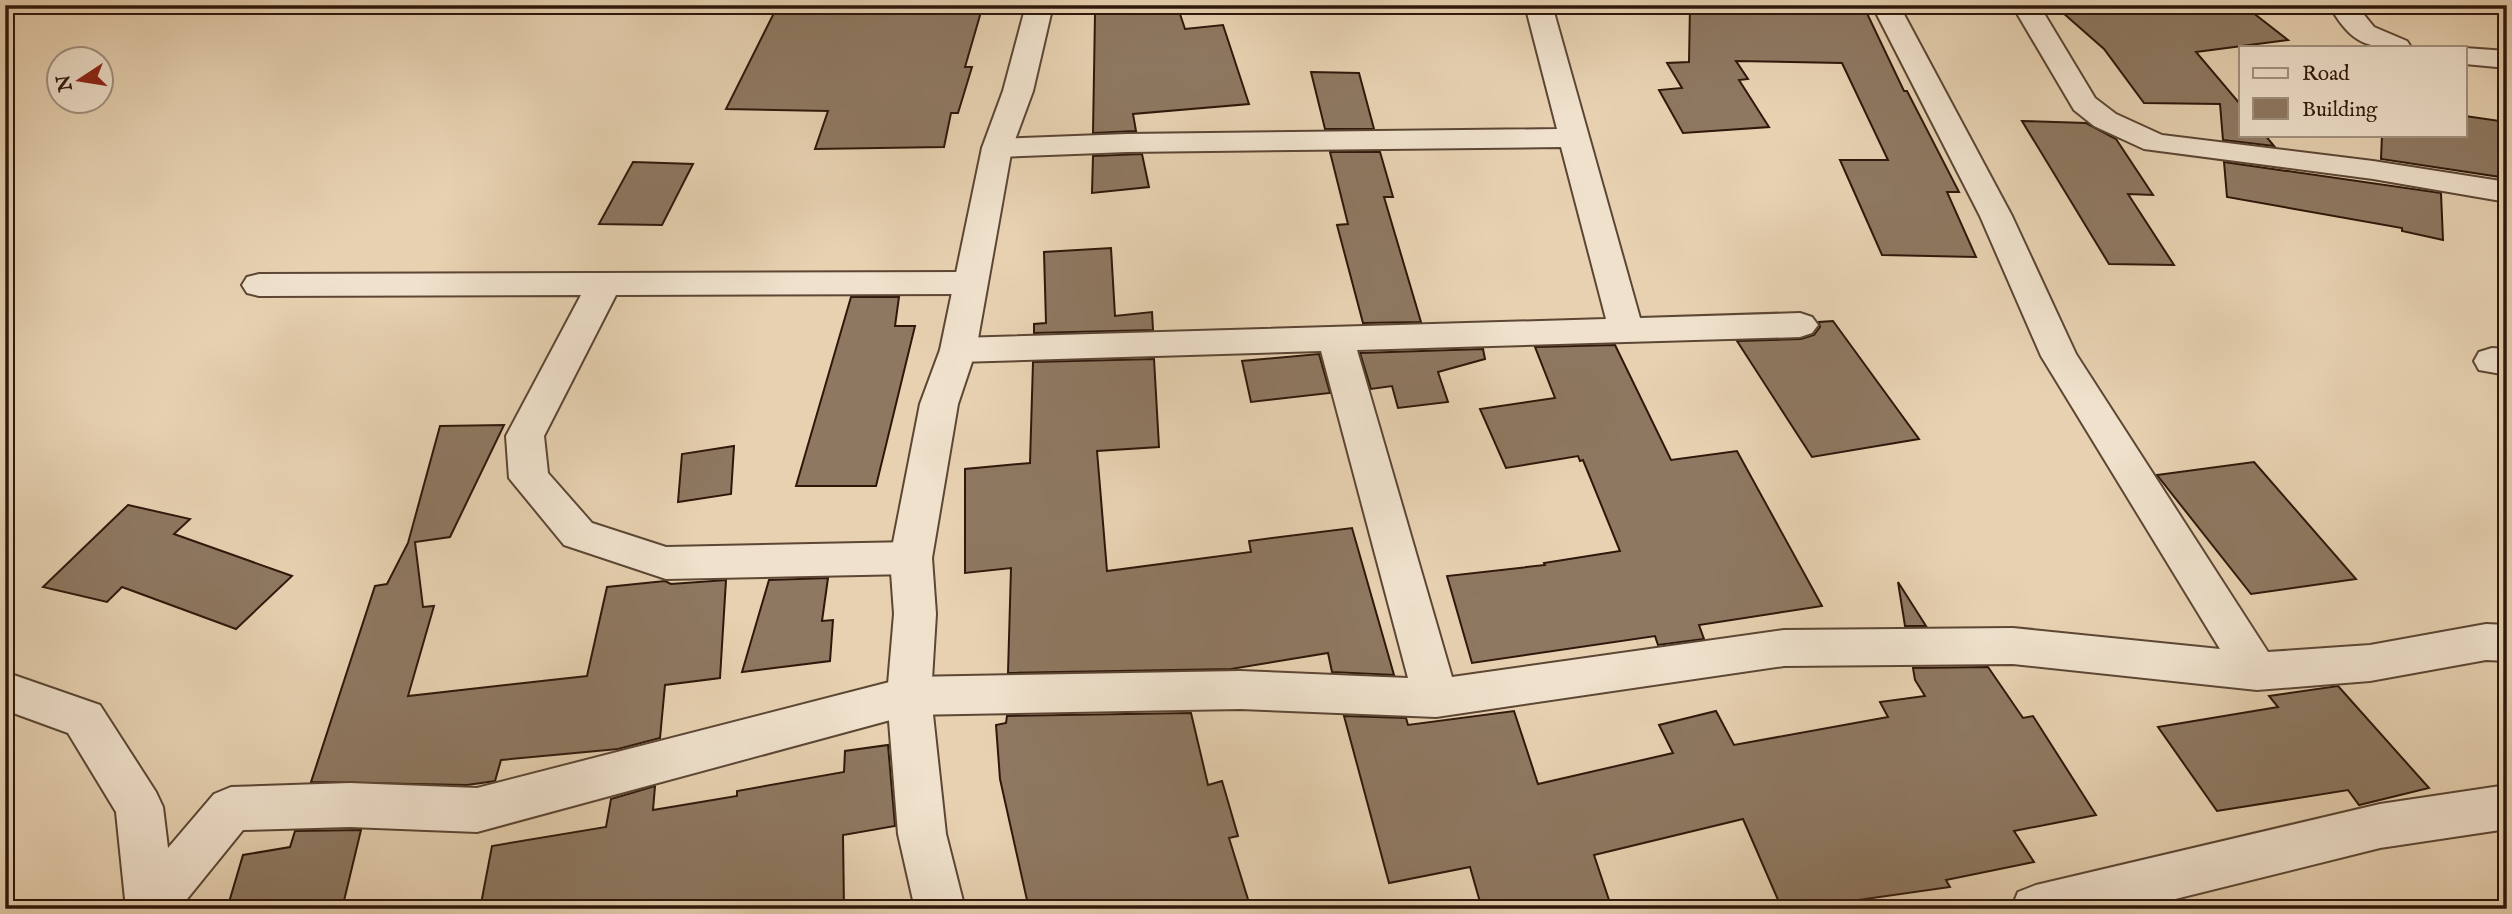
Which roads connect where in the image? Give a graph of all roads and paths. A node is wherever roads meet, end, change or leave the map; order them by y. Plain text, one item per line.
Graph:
1 (1040, 5) edge
2 (1538, 5) edge
3 (1885, 5) edge
4 (2025, 5) edge
5 (2342, 5) edge
6 (2393, 46) edge
7 (2466, 56) edge
8 (2507, 61) edge
9 (1571, 138) junction
10 (997, 148) junction
11 (2507, 192) edge
12 (970, 283) junction
13 (259, 285) dead end
14 (604, 285) junction
15 (1800, 325) dead end
16 (1626, 329) junction
17 (1336, 340) junction
18 (958, 350) junction
19 (911, 558) junction
20 (2507, 643) edge
21 (2257, 671) junction
22 (5, 691) edge
23 (909, 696) junction
24 (1436, 698) junction
25 (2507, 807) edge
26 (149, 907) edge
27 (940, 909) edge
28 (2036, 909) edge

1 - 10 street
2 - 9 street
3 - 21 street
4 - 11 street
5 - 6 street
7 - 8 street
9 - 10 street
9 - 16 street
10 - 12 street
12 - 14 street
12 - 18 street
13 - 14 street
14 - 19 street
15 - 16 street
16 - 17 street
17 - 18 street
17 - 24 street
18 - 19 street
19 - 23 street
20 - 21 street
21 - 24 street
22 - 26 street
23 - 24 street
23 - 26 street
23 - 27 street
25 - 28 street

